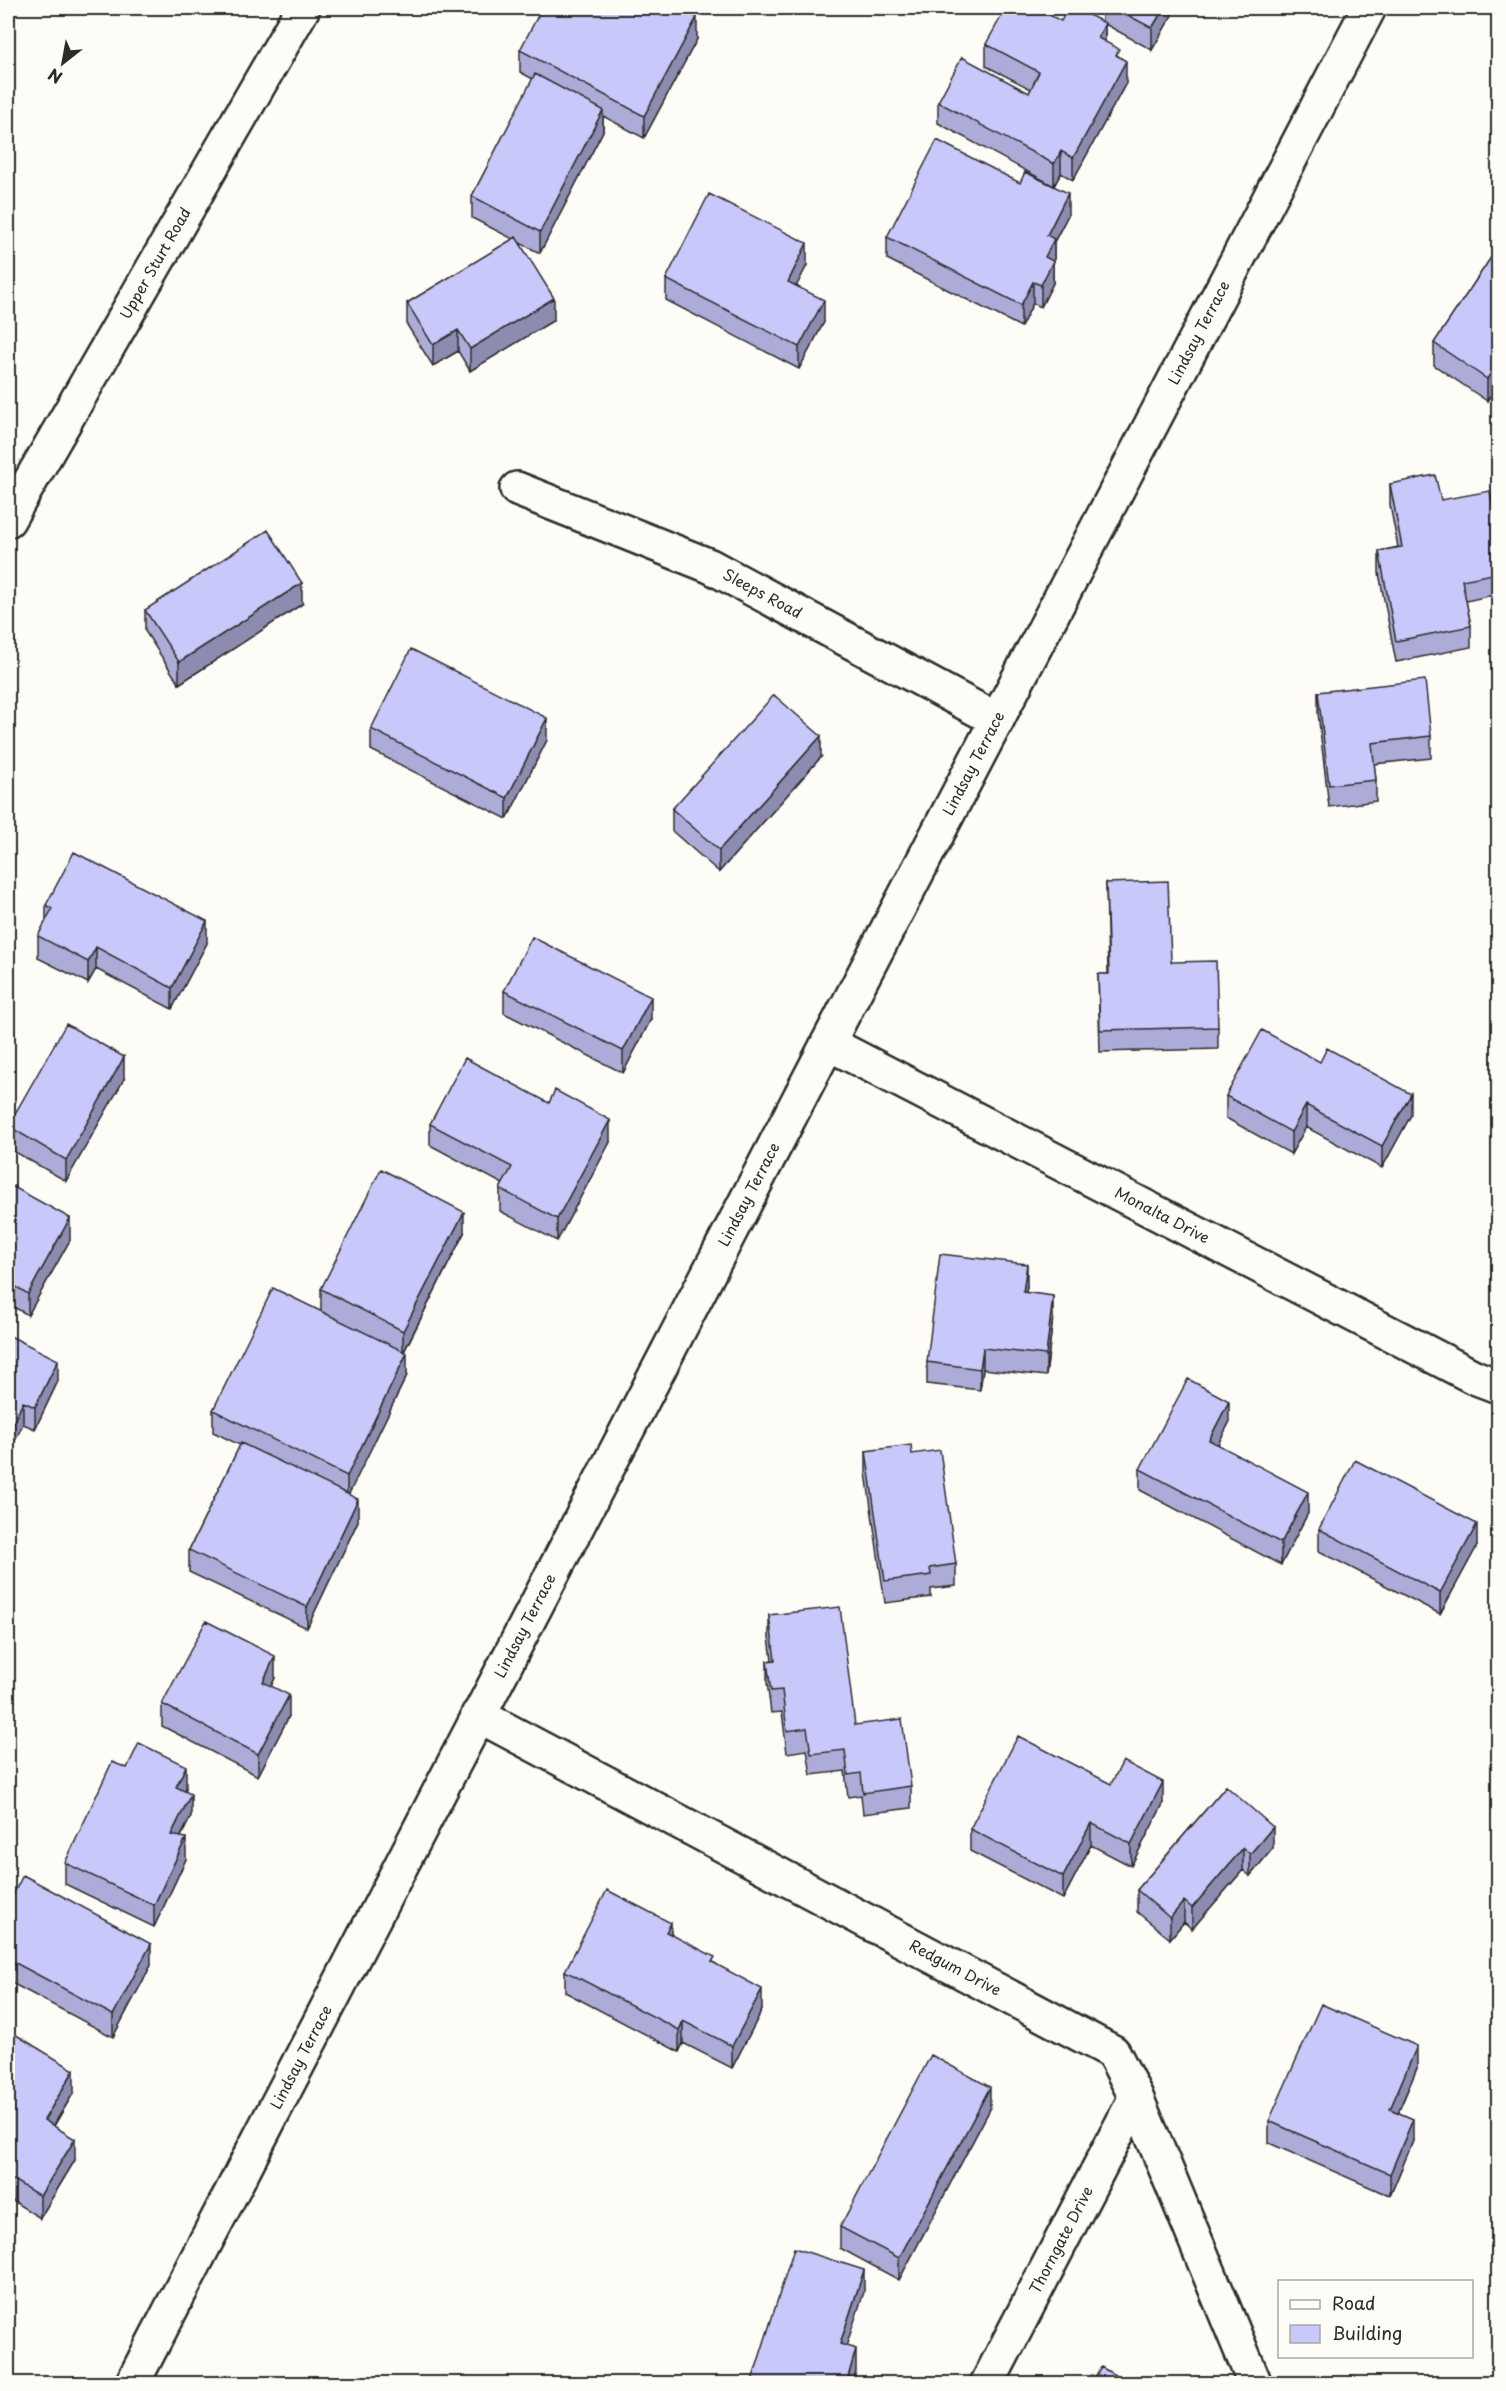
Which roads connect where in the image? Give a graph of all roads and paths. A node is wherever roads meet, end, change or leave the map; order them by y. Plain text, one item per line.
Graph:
1 (303, 8) edge
2 (1369, 8) edge
3 (517, 489) dead end
4 (8, 520) edge
5 (997, 720) junction
6 (828, 1043) junction
7 (1498, 1386) edge
8 (478, 1715) junction
9 (1136, 2097) junction
10 (132, 2384) edge
11 (987, 2384) edge
12 (1255, 2384) edge

1 - 4 street, Upper Sturt Road
2 - 5 street, Lindsay Terrace
3 - 5 street, Sleeps Road
5 - 6 street, Lindsay Terrace
6 - 7 street, Monalta Drive
6 - 8 street, Lindsay Terrace
8 - 9 street, Redgum Drive
8 - 10 street, Lindsay Terrace
9 - 11 street, Thorngate Drive
9 - 12 street, Redgum Drive

